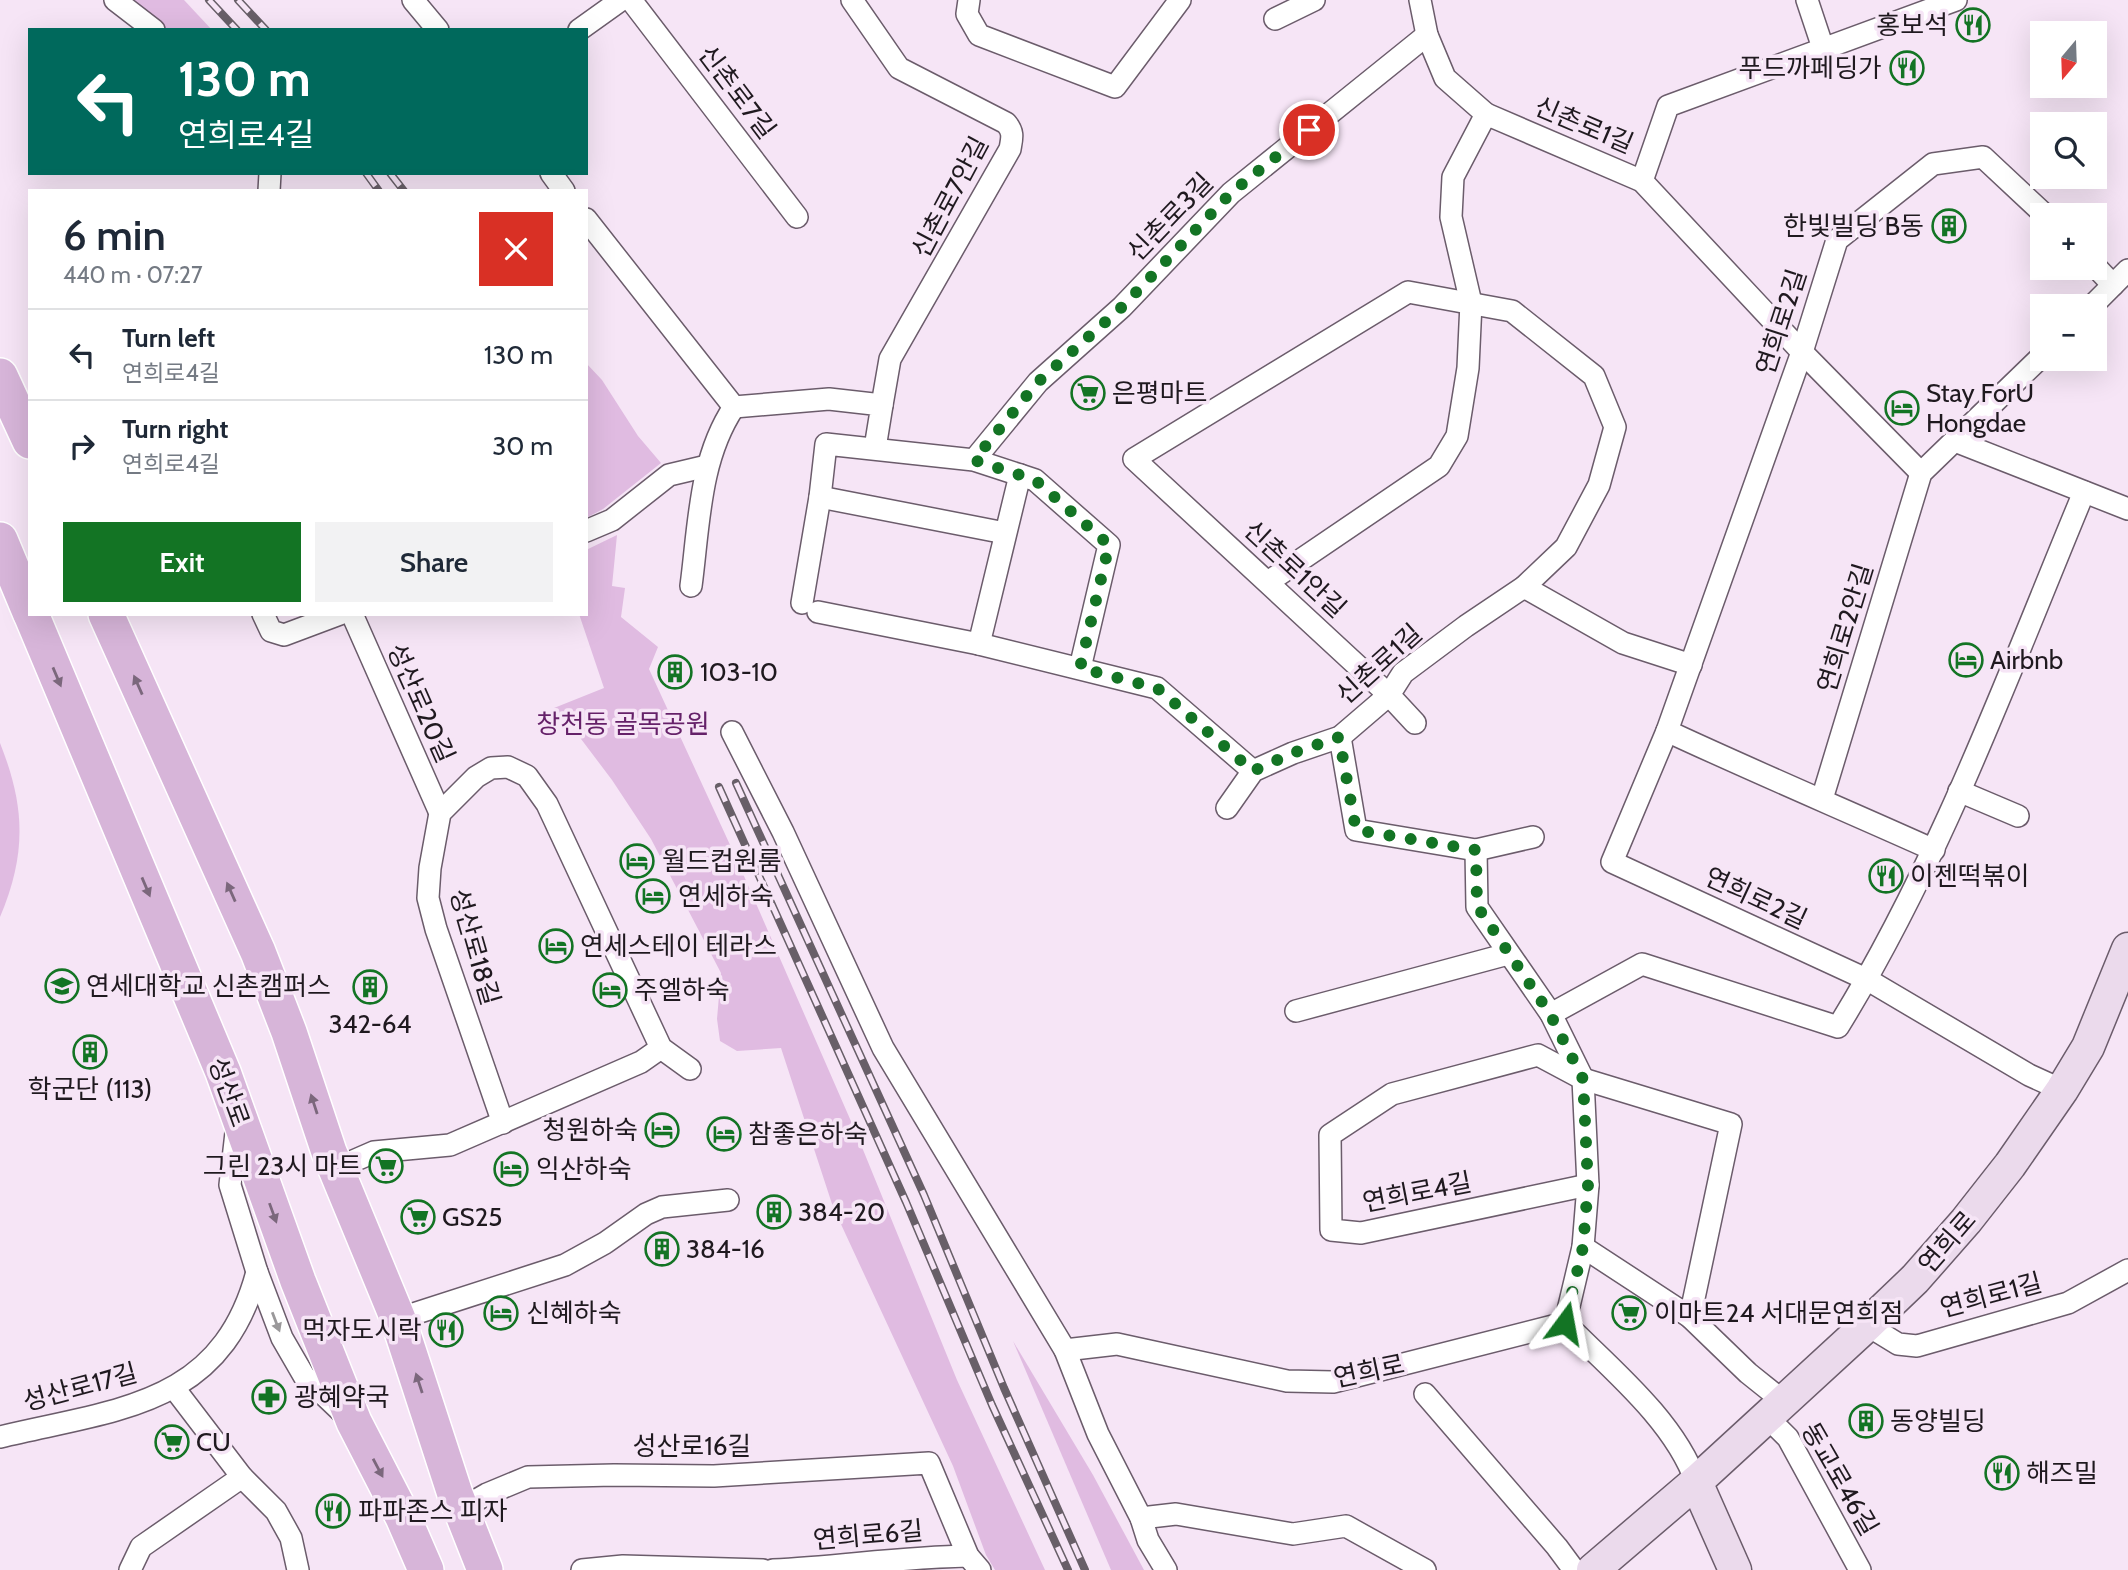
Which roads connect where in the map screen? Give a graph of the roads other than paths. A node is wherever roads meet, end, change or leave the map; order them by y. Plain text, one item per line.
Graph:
1 (115, 0) edge
2 (414, 0) edge
3 (621, 0) edge
4 (631, 0) edge
5 (852, 0) edge
6 (969, 0) edge
7 (1180, 0) edge
8 (1314, 0) edge
9 (1420, 0) edge
10 (1807, 0) edge
11 (1956, 0) edge
12 (1275, 19) dead end
13 (151, 28) edge
14 (436, 28) edge
15 (582, 28) edge
16 (1427, 35) junction
17 (1823, 48) junction
18 (1486, 114) junction
19 (553, 175) edge
20 (1642, 181) junction
21 (563, 189) edge
22 (2032, 203) edge
23 (797, 217) dead end
24 (588, 222) edge
25 (2120, 278) edge
26 (2104, 294) edge
27 (1471, 303) junction
28 (1802, 352) junction
29 (2030, 368) edge
30 (0, 376) edge
31 (882, 405) junction
32 (734, 407) junction
33 (26, 420) edge
34 (1955, 441) junction
35 (875, 448) junction
36 (1134, 459) joint
37 (974, 460) junction
38 (707, 466) junction
39 (1921, 473) junction
40 (1020, 475) junction
41 (2084, 492) junction
42 (820, 497) junction
43 (2128, 509) edge
44 (588, 530) edge
45 (1005, 533) junction
46 (0, 540) edge
47 (1268, 582) junction
48 (691, 586) dead end
49 (1524, 587) junction
50 (20, 592) edge
51 (28, 611) edge
52 (30, 616) edge
53 (107, 616) edge
54 (264, 616) edge
55 (335, 616) edge
56 (353, 616) edge
57 (979, 644) junction
58 (1690, 665) junction
59 (1080, 668) junction
60 (1390, 695) junction
61 (1415, 723) dead end
62 (1667, 731) junction
63 (732, 732) dead end
64 (1339, 737) junction
65 (1253, 771) junction
66 (1959, 790) junction
67 (1822, 799) junction
68 (1227, 808) dead end
69 (440, 813) junction
70 (2018, 816) dead end
71 (1533, 837) dead end
72 (1476, 850) junction
73 (1934, 850) junction
74 (2128, 949) edge
75 (1508, 954) junction
76 (1867, 980) junction
77 (1296, 1011) dead end
78 (1550, 1014) junction
79 (661, 1048) junction
80 (690, 1069) dead end
81 (1583, 1079) junction
82 (2062, 1090) junction
83 (238, 1115) junction
84 (503, 1123) junction
85 (335, 1169) junction
86 (1588, 1185) junction
87 (728, 1200) dead end
88 (1583, 1247) junction
89 (2128, 1270) edge
90 (257, 1272) junction
91 (1690, 1317) junction
92 (398, 1319) junction
93 (1565, 1323) junction
94 (1867, 1325) junction
95 (1065, 1350) junction
96 (174, 1388) junction
97 (1425, 1394) dead end
98 (1776, 1410) junction
99 (354, 1423) junction
100 (0, 1437) edge
101 (242, 1477) junction
102 (1696, 1482) junction
103 (461, 1508) junction
104 (1141, 1518) junction
105 (974, 1563) edge
106 (130, 1570) edge
107 (298, 1570) edge
108 (426, 1570) edge
109 (485, 1570) edge
110 (582, 1570) edge
111 (763, 1570) edge
112 (773, 1570) edge
113 (1166, 1570) edge
114 (1425, 1570) edge
115 (1574, 1570) edge
116 (1593, 1570) edge
117 (1735, 1570) edge
118 (1860, 1570) edge

1 - 13 street
2 - 14 street
3 - 15 street
4 - 23 street, 신촌로7길
5 - 31 street, 신촌로7안길
6 - 7 street
8 - 12 street
9 - 16 street
10 - 17 street
11 - 17 street, 신촌로1길
16 - 18 street
16 - 37 street, 신촌로3길
17 - 20 street, 신촌로1길
18 - 20 street, 신촌로1길
18 - 27 street
19 - 21 street
20 - 28 street
22 - 28 street, 연희로2길
24 - 32 street
25 - 26 street
27 - 36 street, 신촌로1길
27 - 47 street
27 - 49 street, 신촌로1길
28 - 39 street
28 - 58 street, 연희로2길
29 - 34 street, 연희로2안길
30 - 33 main road
31 - 32 street
31 - 35 street, 신촌로7안길
32 - 38 street
34 - 39 street, 연희로2안길
34 - 41 street
35 - 37 street
35 - 42 street
36 - 47 street, 신촌로1안길
37 - 40 street
38 - 44 street
38 - 48 street
39 - 67 street, 연희로2안길
40 - 45 street
40 - 59 street
41 - 43 street
41 - 66 street
42 - 45 street
42 - 57 street
45 - 57 street
46 - 50 main road, 성산로
47 - 60 street, 신촌로1안길
49 - 58 street
49 - 60 street, 신촌로1길
50 -> 51 main road, 성산로
52 -> 83 main road, 성산로
85 -> 53 main road
54 - 55 street
56 - 69 street, 성산로20길
57 - 59 street
58 - 62 street, 연희로2길
59 - 65 street
60 - 61 street, 신촌로1안길
60 - 64 street, 신촌로1길
62 - 67 street
62 - 76 street, 연희로2길
63 - 95 street
64 - 65 street, 신촌로1길
64 - 72 street
65 - 68 street
66 - 70 street
66 - 73 street
67 - 73 street
69 - 79 street
69 - 84 street, 성산로18길
71 - 72 street
72 - 75 street
73 - 76 street
74 - 82 main road, 연희로
75 - 77 street
75 - 78 street
76 - 78 street
76 - 82 street, 연희로2길
78 - 81 street
79 - 80 street
79 - 84 street
81 - 86 street
81 - 86 street, 연희로4길
81 - 91 street, 연희로4길
82 - 94 main road, 연희로
83 - 90 street
83 -> 99 main road, 성산로
84 - 85 street
85 - 92 main road
86 - 88 street
87 - 92 street
88 - 91 street
88 - 93 street
89 - 94 street, 연희로1길
90 - 96 street, 성산로17길
90 -> 99 street
91 - 98 street
103 -> 92 main road
93 - 95 street, 연희로
93 - 102 street
94 - 98 main road, 연희로
95 - 104 street
96 - 100 street, 성산로17길
96 - 101 street, 성산로17길
97 - 115 street, 연희로
98 - 102 main road, 연희로
98 - 118 street, 동교로46길
99 -> 108 main road, 성산로
101 - 106 street
101 - 107 street, 성산로17길
102 - 116 main road, 연희로
102 - 117 main road
103 - 105 street, 성산로16길
103 - 109 main road
104 - 113 street
104 - 114 street
105 - 112 street, 연희로6길
110 - 111 street

